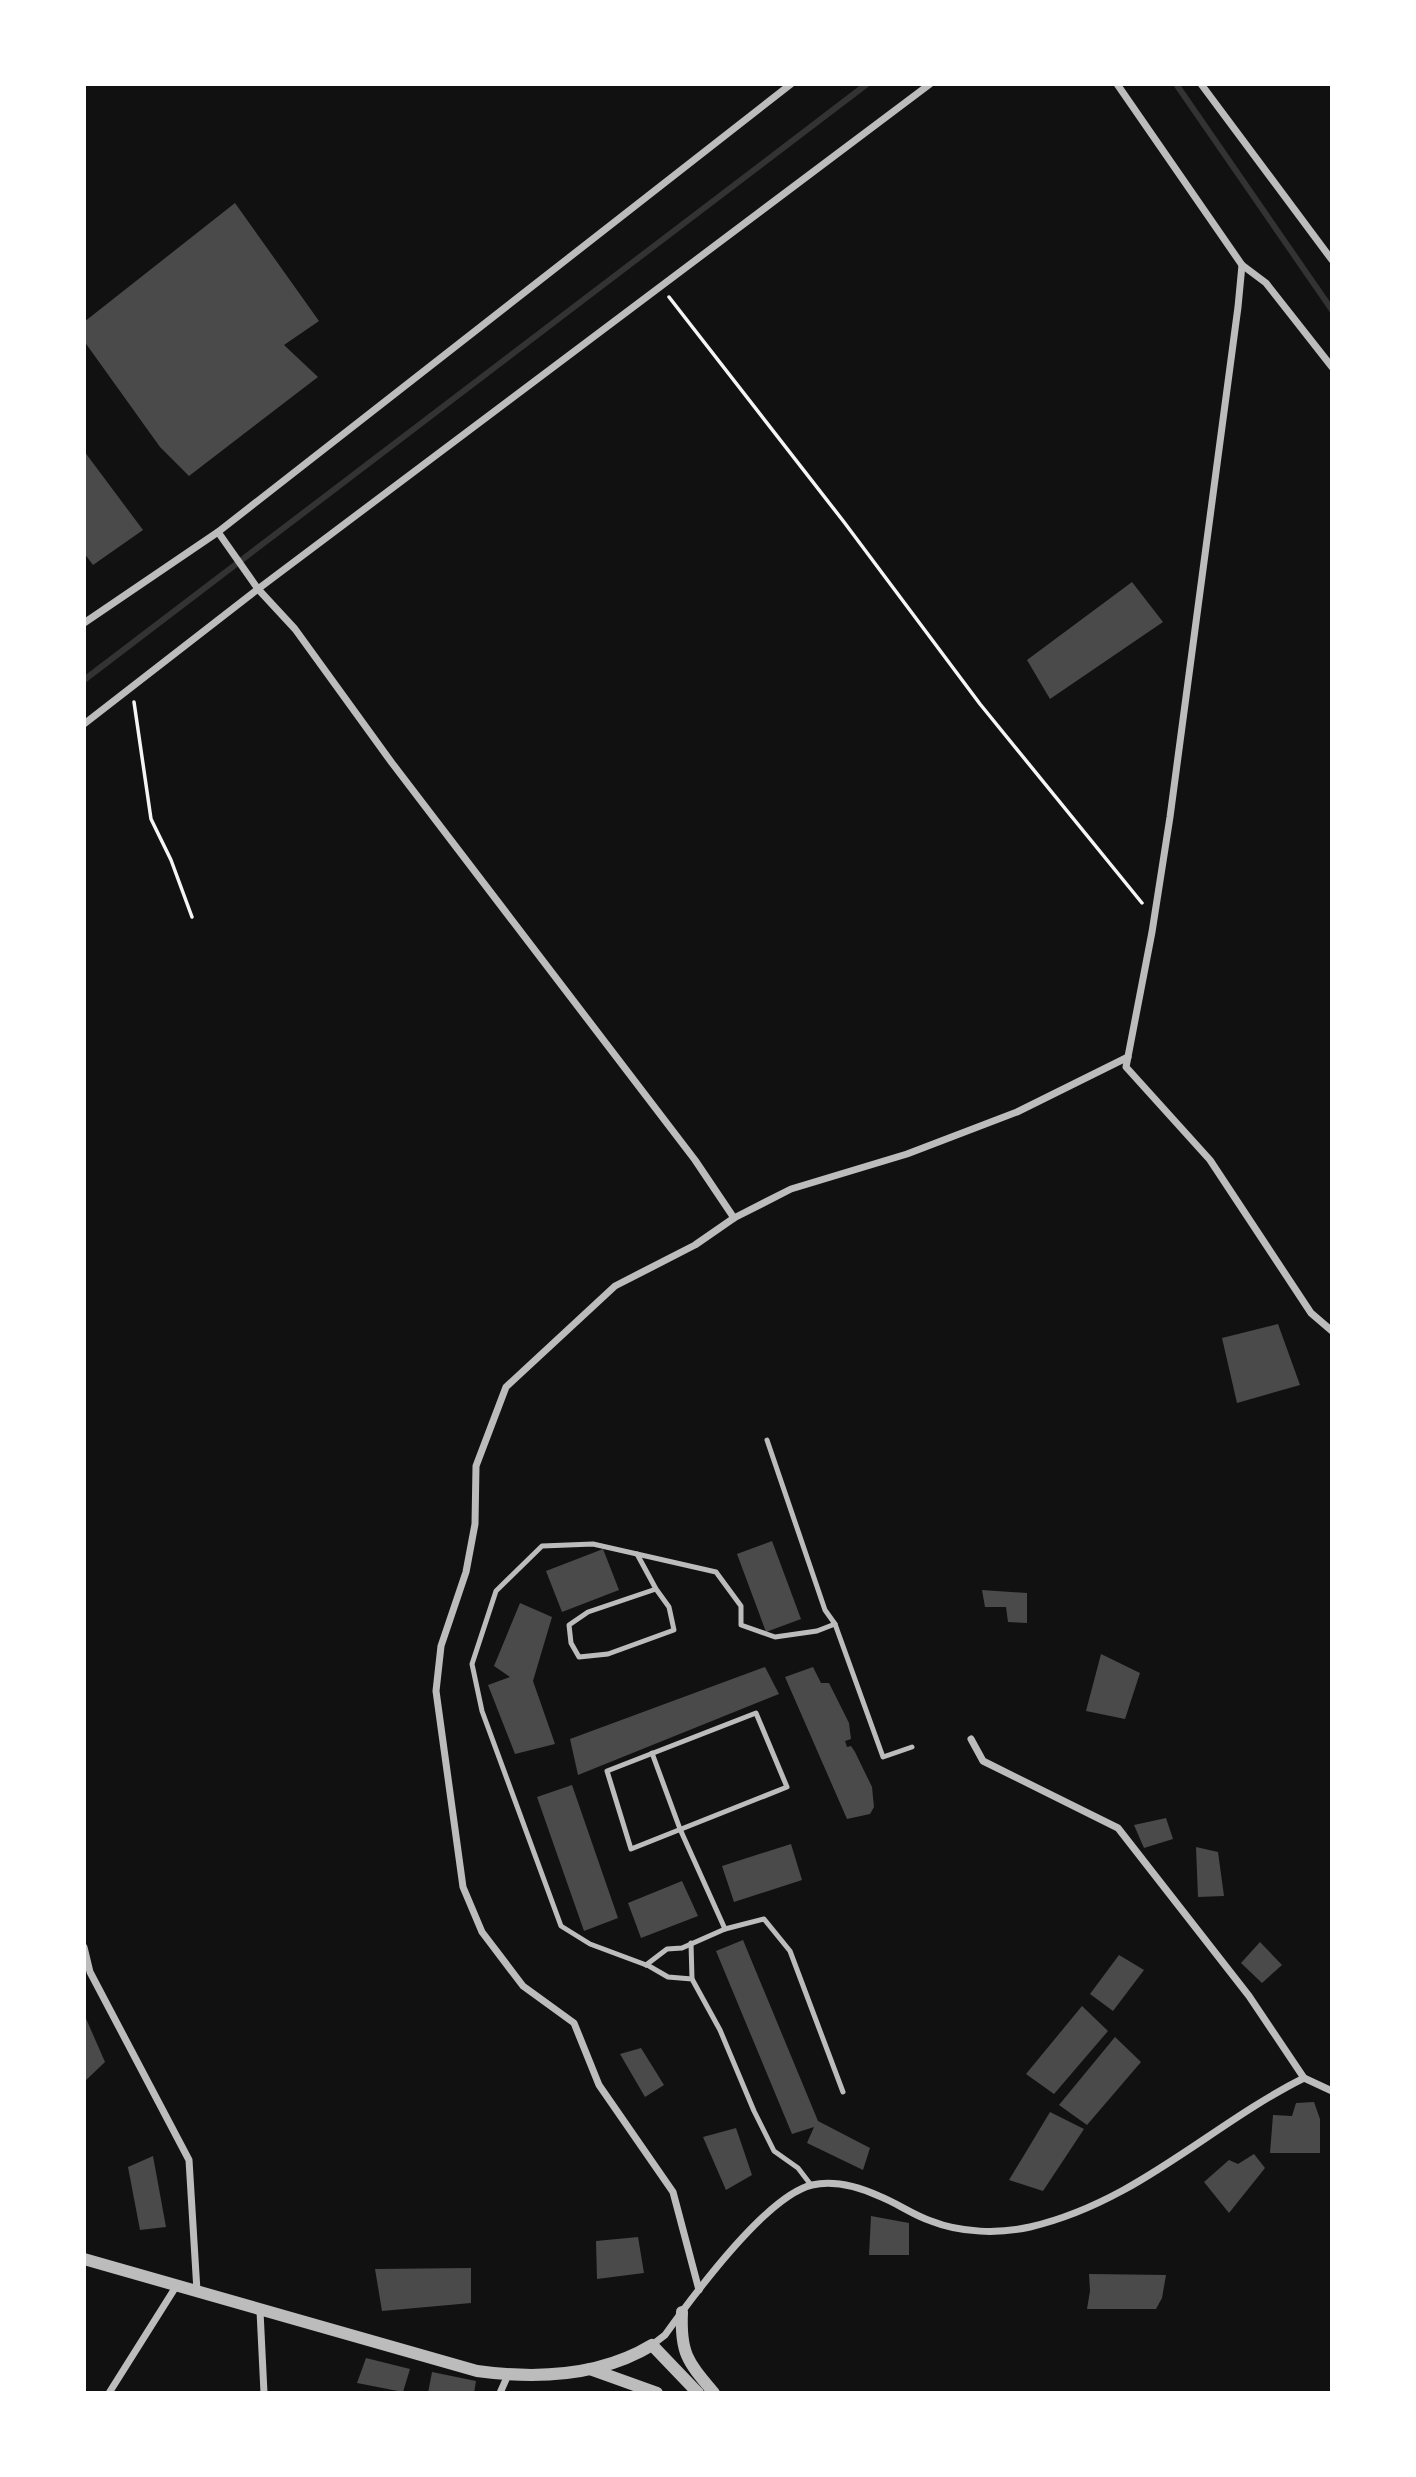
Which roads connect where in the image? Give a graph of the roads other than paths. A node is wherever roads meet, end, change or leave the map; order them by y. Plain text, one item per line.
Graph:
1 (791, 84) edge
2 (930, 84) edge
3 (1117, 84) edge
4 (1201, 84) edge
5 (1332, 260) edge
6 (1242, 265) junction
7 (1332, 367) edge
8 (218, 532) junction
9 (258, 589) junction
10 (84, 623) edge
11 (84, 724) edge
12 (1128, 1057) junction
13 (734, 1218) junction
14 (1332, 1331) edge
15 (767, 1440) dead end
16 (638, 1554) junction
17 (656, 1589) junction
18 (835, 1624) junction
19 (971, 1739) dead end
20 (912, 1747) dead end
21 (652, 1753) junction
22 (681, 1829) junction
23 (724, 1929) junction
24 (691, 1943) junction
25 (84, 1947) edge
26 (646, 1965) junction
27 (692, 1979) junction
28 (1304, 2078) junction
29 (1332, 2091) edge
30 (843, 2092) dead end
31 (811, 2185) junction
32 (84, 2259) edge
33 (177, 2285) junction
34 (699, 2290) junction
35 (197, 2291) junction
36 (260, 2311) junction
37 (682, 2312) junction
38 (652, 2345) junction
39 (590, 2369) junction
40 (508, 2375) junction
41 (109, 2393) edge
42 (264, 2393) edge
43 (500, 2393) edge
44 (657, 2393) edge
45 (698, 2393) edge
46 (714, 2393) edge

1 - 8 street
2 - 9 street
3 - 6 street
4 - 5 street
6 - 7 street
6 - 12 street
8 - 9 street
8 - 10 street
9 - 11 street
9 - 13 street
12 - 13 street
12 - 14 street
13 - 34 street
15 - 18 lane
16 - 17 lane
16 - 18 lane
16 - 26 lane
17 - 17 lane
18 - 20 lane
19 - 28 street
21 - 22 lane
21 - 22 lane
21 - 22 lane
22 - 23 lane
23 - 24 lane
23 - 30 lane
24 - 26 lane
24 - 27 lane
25 - 35 street
26 - 27 lane
27 - 31 lane
28 - 29 street
28 - 31 street
31 - 34 street
32 - 33 street
33 - 35 street
33 - 41 street
34 - 37 street
35 - 36 street
36 - 40 street
36 - 42 street
37 - 38 street
37 - 46 street
38 - 39 street
38 - 45 street
39 - 40 street
39 - 44 street
40 - 43 street

